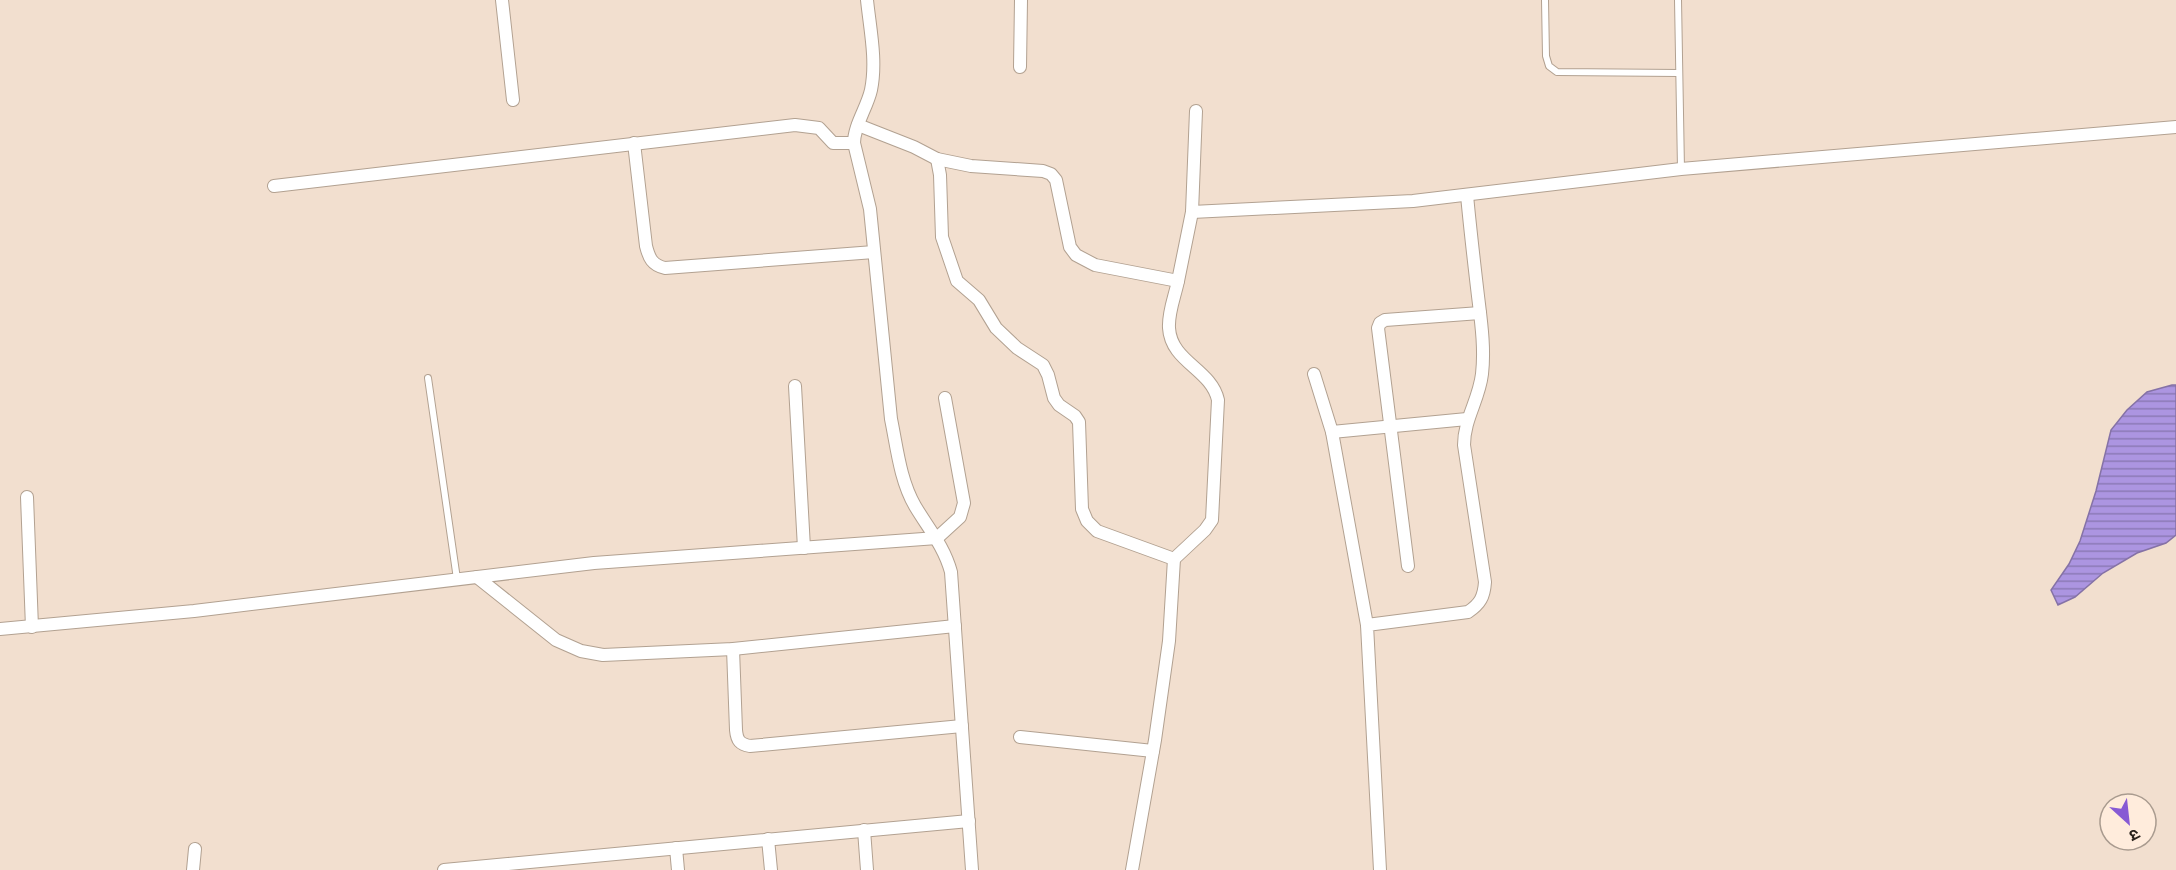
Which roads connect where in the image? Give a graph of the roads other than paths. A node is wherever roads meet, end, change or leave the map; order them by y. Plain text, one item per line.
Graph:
1 (502, 0) edge
2 (867, 0) edge
3 (1021, 0) edge
4 (1545, 0) edge
5 (1678, 0) edge
6 (1020, 67) dead end
7 (1679, 73) junction
8 (513, 99) dead end
9 (1196, 111) dead end
10 (858, 125) junction
11 (2176, 127) edge
12 (634, 143) junction
13 (854, 143) junction
14 (937, 159) junction
15 (1681, 169) junction
16 (274, 186) dead end
17 (1467, 195) junction
18 (1192, 212) junction
19 (874, 252) junction
20 (1178, 281) junction
21 (1480, 313) junction
22 (1314, 374) dead end
23 (428, 378) dead end
24 (795, 386) dead end
25 (945, 398) dead end
26 (1467, 419) junction
27 (1391, 426) junction
28 (1332, 432) junction
29 (27, 497) dead end
30 (937, 538) junction
31 (804, 548) junction
32 (1174, 559) junction
33 (1408, 566) dead end
34 (477, 577) junction
35 (457, 580) junction
36 (1367, 625) junction
37 (955, 626) junction
38 (32, 627) junction
39 (0, 629) edge
40 (734, 649) junction
41 (962, 726) junction
42 (1020, 738) dead end
43 (1153, 751) junction
44 (969, 820) junction
45 (864, 830) junction
46 (768, 839) junction
47 (676, 848) junction
48 (195, 849) dead end
49 (587, 856) junction
50 (493, 868) edge
51 (193, 870) edge
52 (444, 870) edge
53 (588, 870) edge
54 (678, 870) edge
55 (771, 870) edge
56 (867, 870) edge
57 (972, 870) edge
58 (1132, 870) edge
59 (1380, 870) edge

1 - 8 street
2 - 10 street
3 - 6 street
4 - 7 lane
5 - 7 lane
7 - 15 lane
9 - 18 street
10 - 13 street
10 - 14 street
11 - 15 street
12 - 13 street
12 - 16 street
12 - 19 street
13 - 19 street
14 - 20 street
14 - 32 street
15 - 17 street
17 - 18 street
17 - 21 street
18 - 20 street
19 - 30 street
20 - 32 street
21 - 26 street
21 - 27 street
22 - 28 street
23 - 35 lane
24 - 31 street
25 - 30 street
26 - 27 street
26 - 36 street
27 - 28 street
27 - 33 street
28 - 36 street
29 - 38 street
30 - 31 street
30 - 37 street
31 - 34 street
32 - 43 street
34 - 35 street
34 - 40 street
35 - 38 street
36 - 59 street
37 - 40 street
37 - 41 street
38 - 39 street
40 - 41 street
41 - 44 street
42 - 43 street
43 - 58 street
44 - 45 street
44 - 57 street
45 - 46 street
45 - 56 street
46 - 47 street
46 - 55 street
47 - 49 street
47 - 54 street
48 - 51 street
49 - 50 street
49 - 53 street
50 - 52 street

